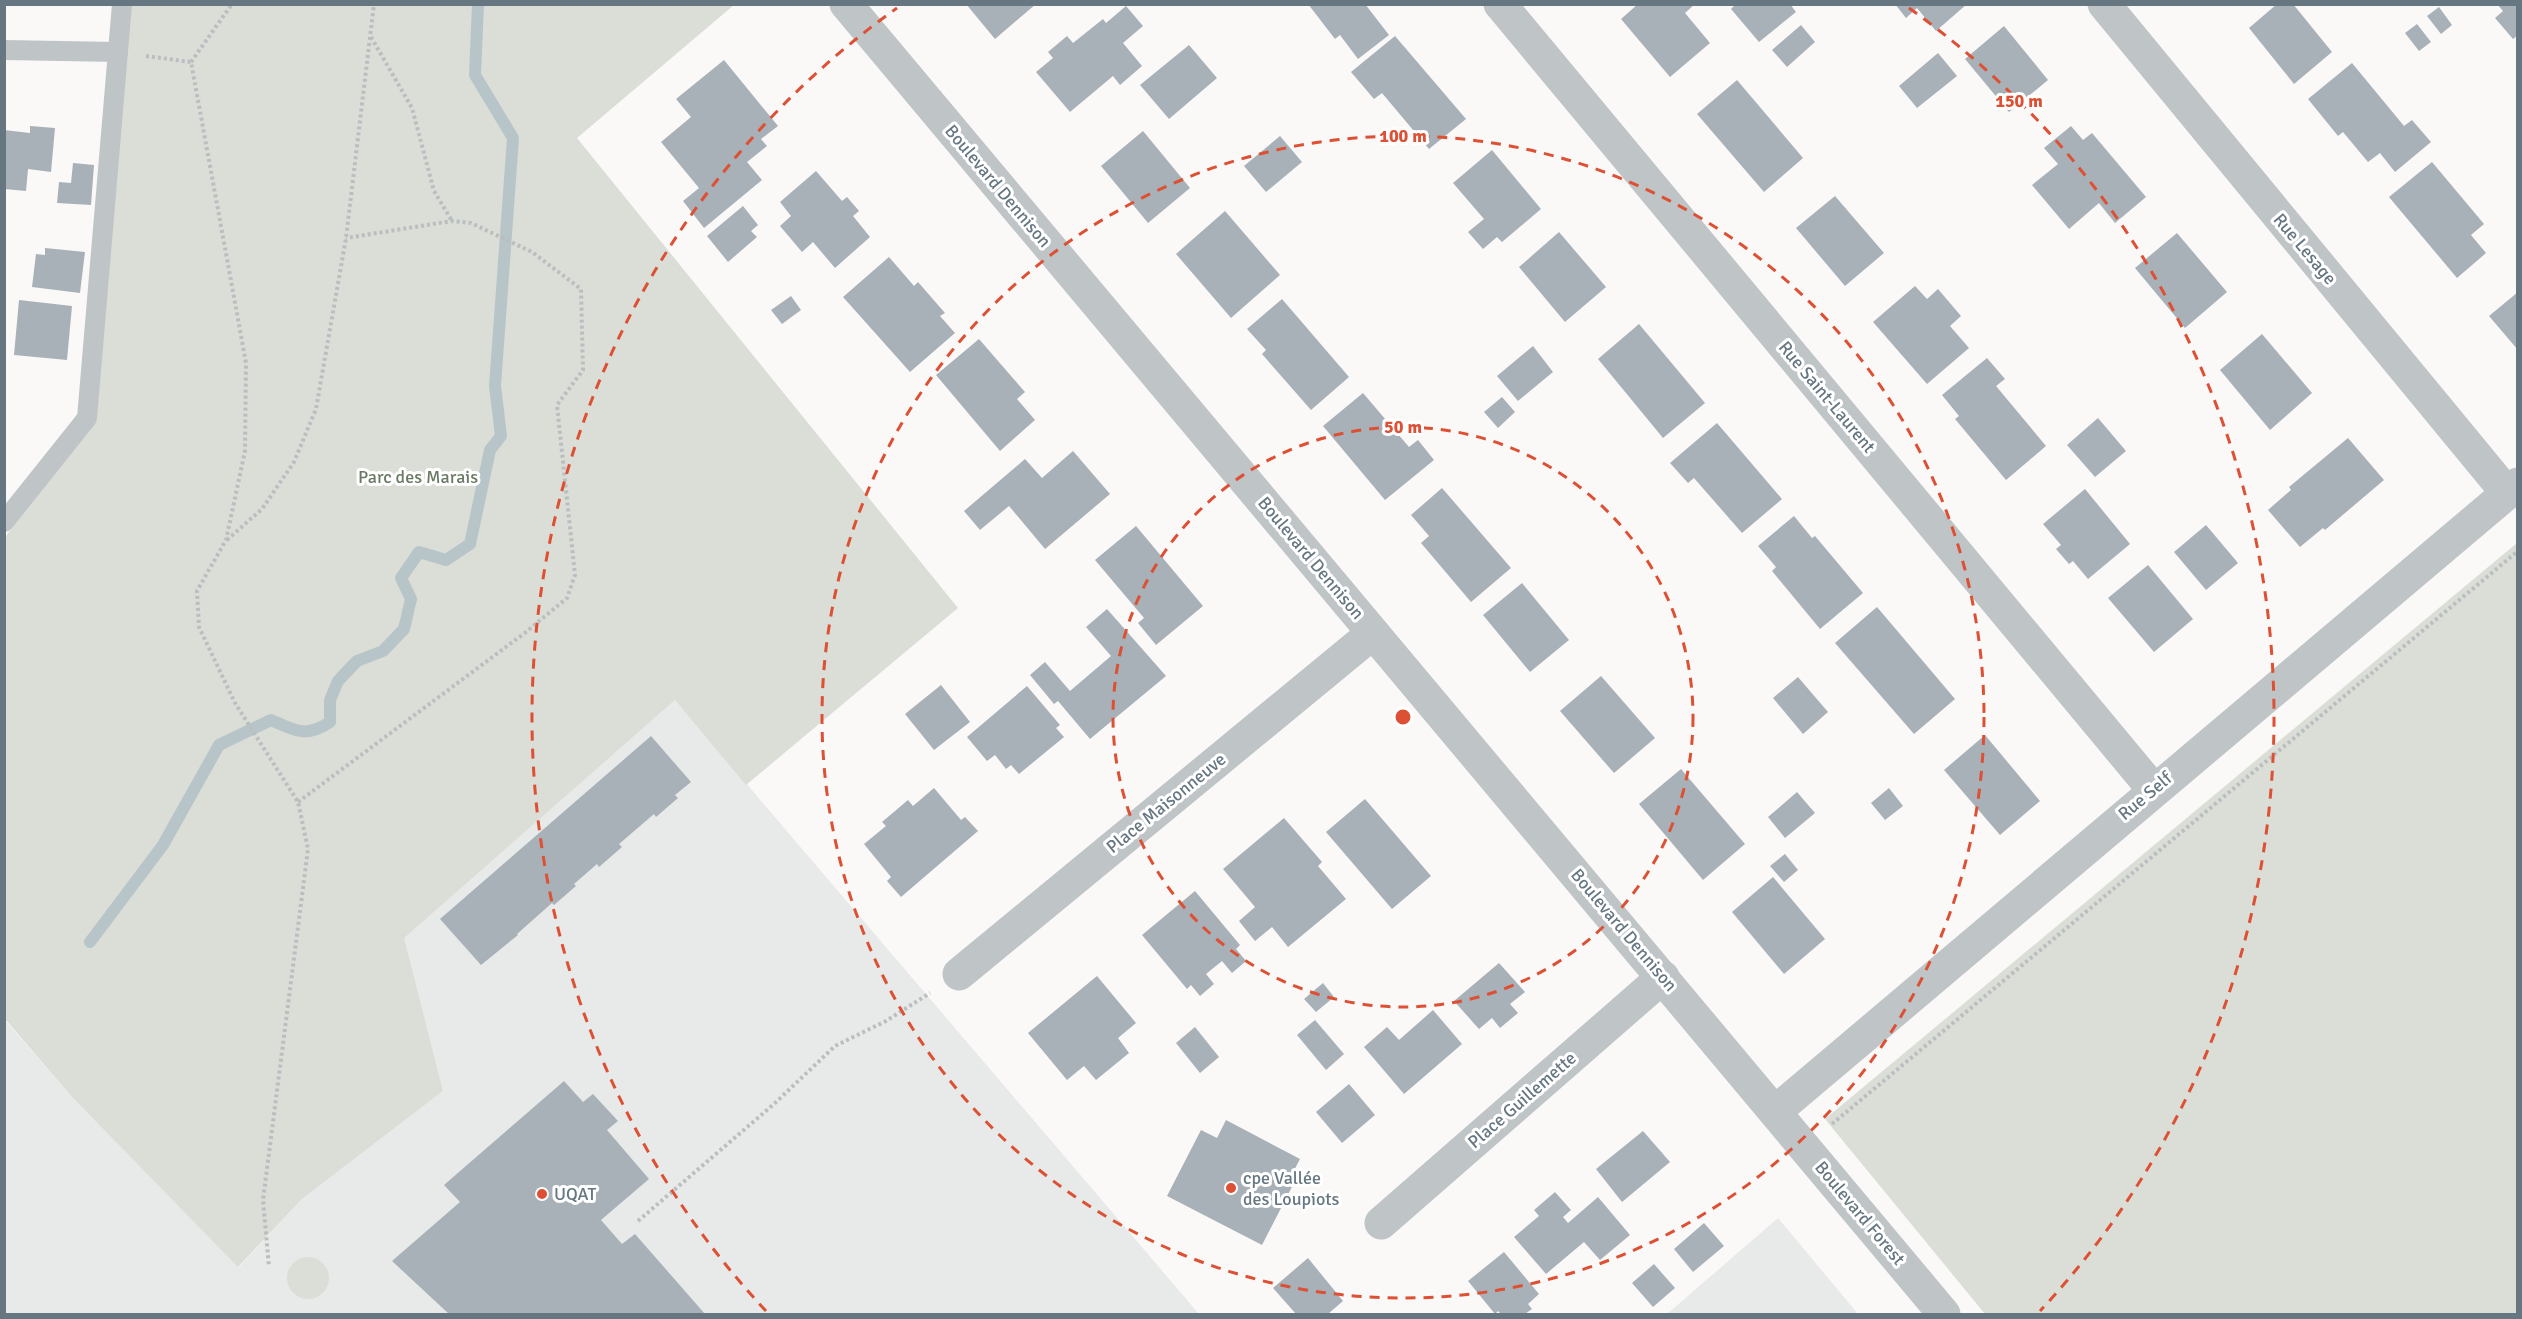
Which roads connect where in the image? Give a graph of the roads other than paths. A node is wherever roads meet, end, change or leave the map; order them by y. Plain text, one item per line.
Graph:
1 (122, 4) edge
2 (846, 4) edge
3 (1500, 4) edge
4 (2104, 4) edge
5 (4, 50) edge
6 (118, 52) junction
7 (2512, 488) edge
8 (4, 522) edge
9 (1374, 633) junction
10 (2153, 789) junction
11 (958, 974) road end
12 (1664, 977) junction
13 (1776, 1111) junction
14 (1382, 1223) dead end
15 (1944, 1314) edge

1 - 6 lane
2 - 9 street, Boulevard Dennison
3 - 10 street, Rue Saint-Laurent
4 - 7 street, Rue Lesage
5 - 6 lane
6 - 8 lane
7 - 10 street, Rue Self
9 - 11 street, Place Maisonneuve
9 - 12 street, Boulevard Dennison
10 - 13 street, Rue Self
12 - 13 street, Boulevard Dennison
12 - 14 street, Place Guillemette
13 - 15 street, Boulevard Forest

